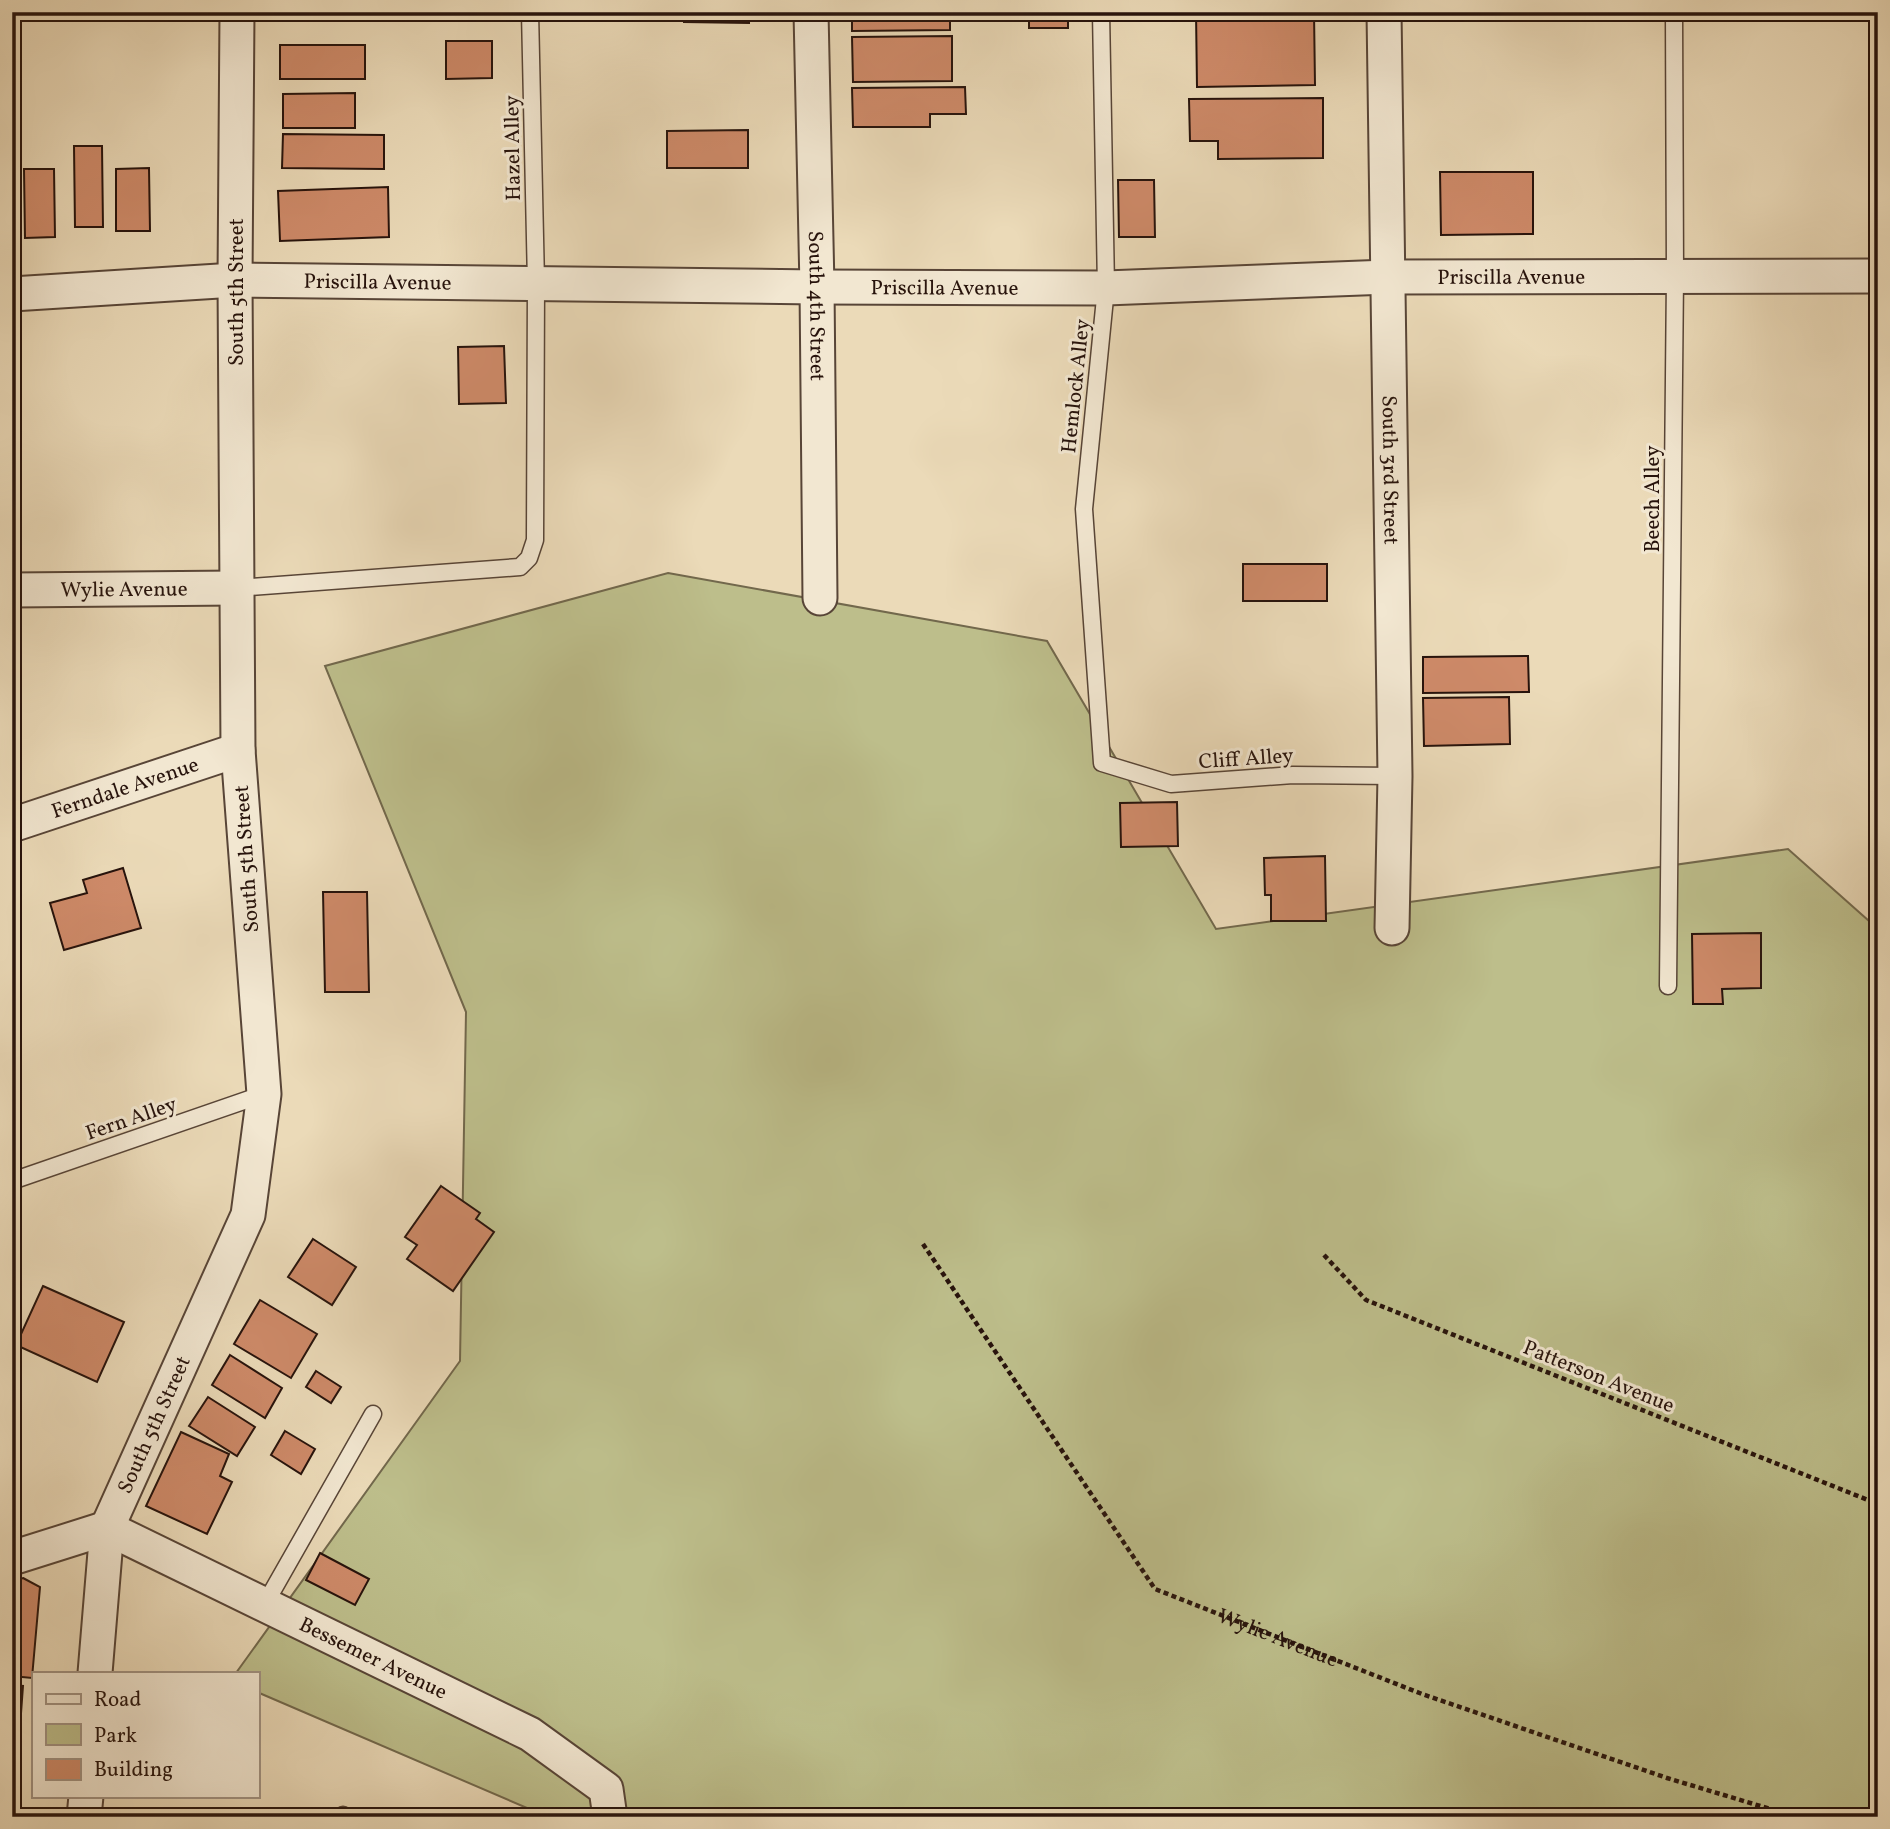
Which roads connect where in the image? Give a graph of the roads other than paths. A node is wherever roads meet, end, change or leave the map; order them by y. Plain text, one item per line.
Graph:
1 (237, 12) edge
2 (530, 12) edge
3 (811, 12) edge
4 (1101, 12) edge
5 (1384, 12) edge
6 (1675, 12) edge
7 (1878, 275) edge
8 (1675, 276) junction
9 (1388, 277) junction
10 (235, 280) junction
11 (536, 283) junction
12 (817, 287) junction
13 (1106, 288) junction
14 (12, 294) edge
15 (237, 588) junction
16 (12, 590) edge
17 (820, 598) dead end
18 (238, 751) junction
19 (1102, 763) joint
20 (1395, 776) junction
21 (12, 825) edge
22 (1392, 928) dead end
23 (1668, 986) dead end
24 (264, 1094) junction
25 (12, 1181) edge
26 (373, 1414) dead end
27 (107, 1528) junction
28 (12, 1558) edge
29 (265, 1604) junction
30 (95, 1672) edge
31 (86, 1798) edge
32 (84, 1817) edge
33 (610, 1817) edge

1 - 10 street, South 5th Street
2 - 11 lane, Hazel Alley
3 - 12 street, South 4th Street
4 - 13 lane, Hemlock Alley
5 - 9 street, South 3rd Street
6 - 8 lane, Beech Alley
7 - 8 street, Priscilla Avenue
8 - 9 street, Priscilla Avenue
8 - 23 lane, Beech Alley
9 - 13 street, Priscilla Avenue
9 - 20 street, South 3rd Street
10 - 11 street, Priscilla Avenue
10 - 14 street, Priscilla Avenue
10 - 15 street, South 5th Street
11 - 12 street, Priscilla Avenue
11 - 15 lane, Hazel Alley
12 - 13 street, Priscilla Avenue
12 - 17 street, South 4th Street
13 - 19 lane, Hemlock Alley
15 - 16 street, Wylie Avenue
15 - 18 street, South 5th Street
18 - 21 street, Ferndale Avenue
18 - 24 street, South 5th Street
19 - 20 lane, Cliff Alley
20 - 22 street, South 3rd Street
24 - 25 lane, Fern Alley
24 - 27 street, South 5th Street
26 - 29 lane
27 - 28 street
27 - 29 street, Bessemer Avenue
27 - 30 street, South 5th Street
29 - 33 street, Bessemer Avenue
31 - 32 street

